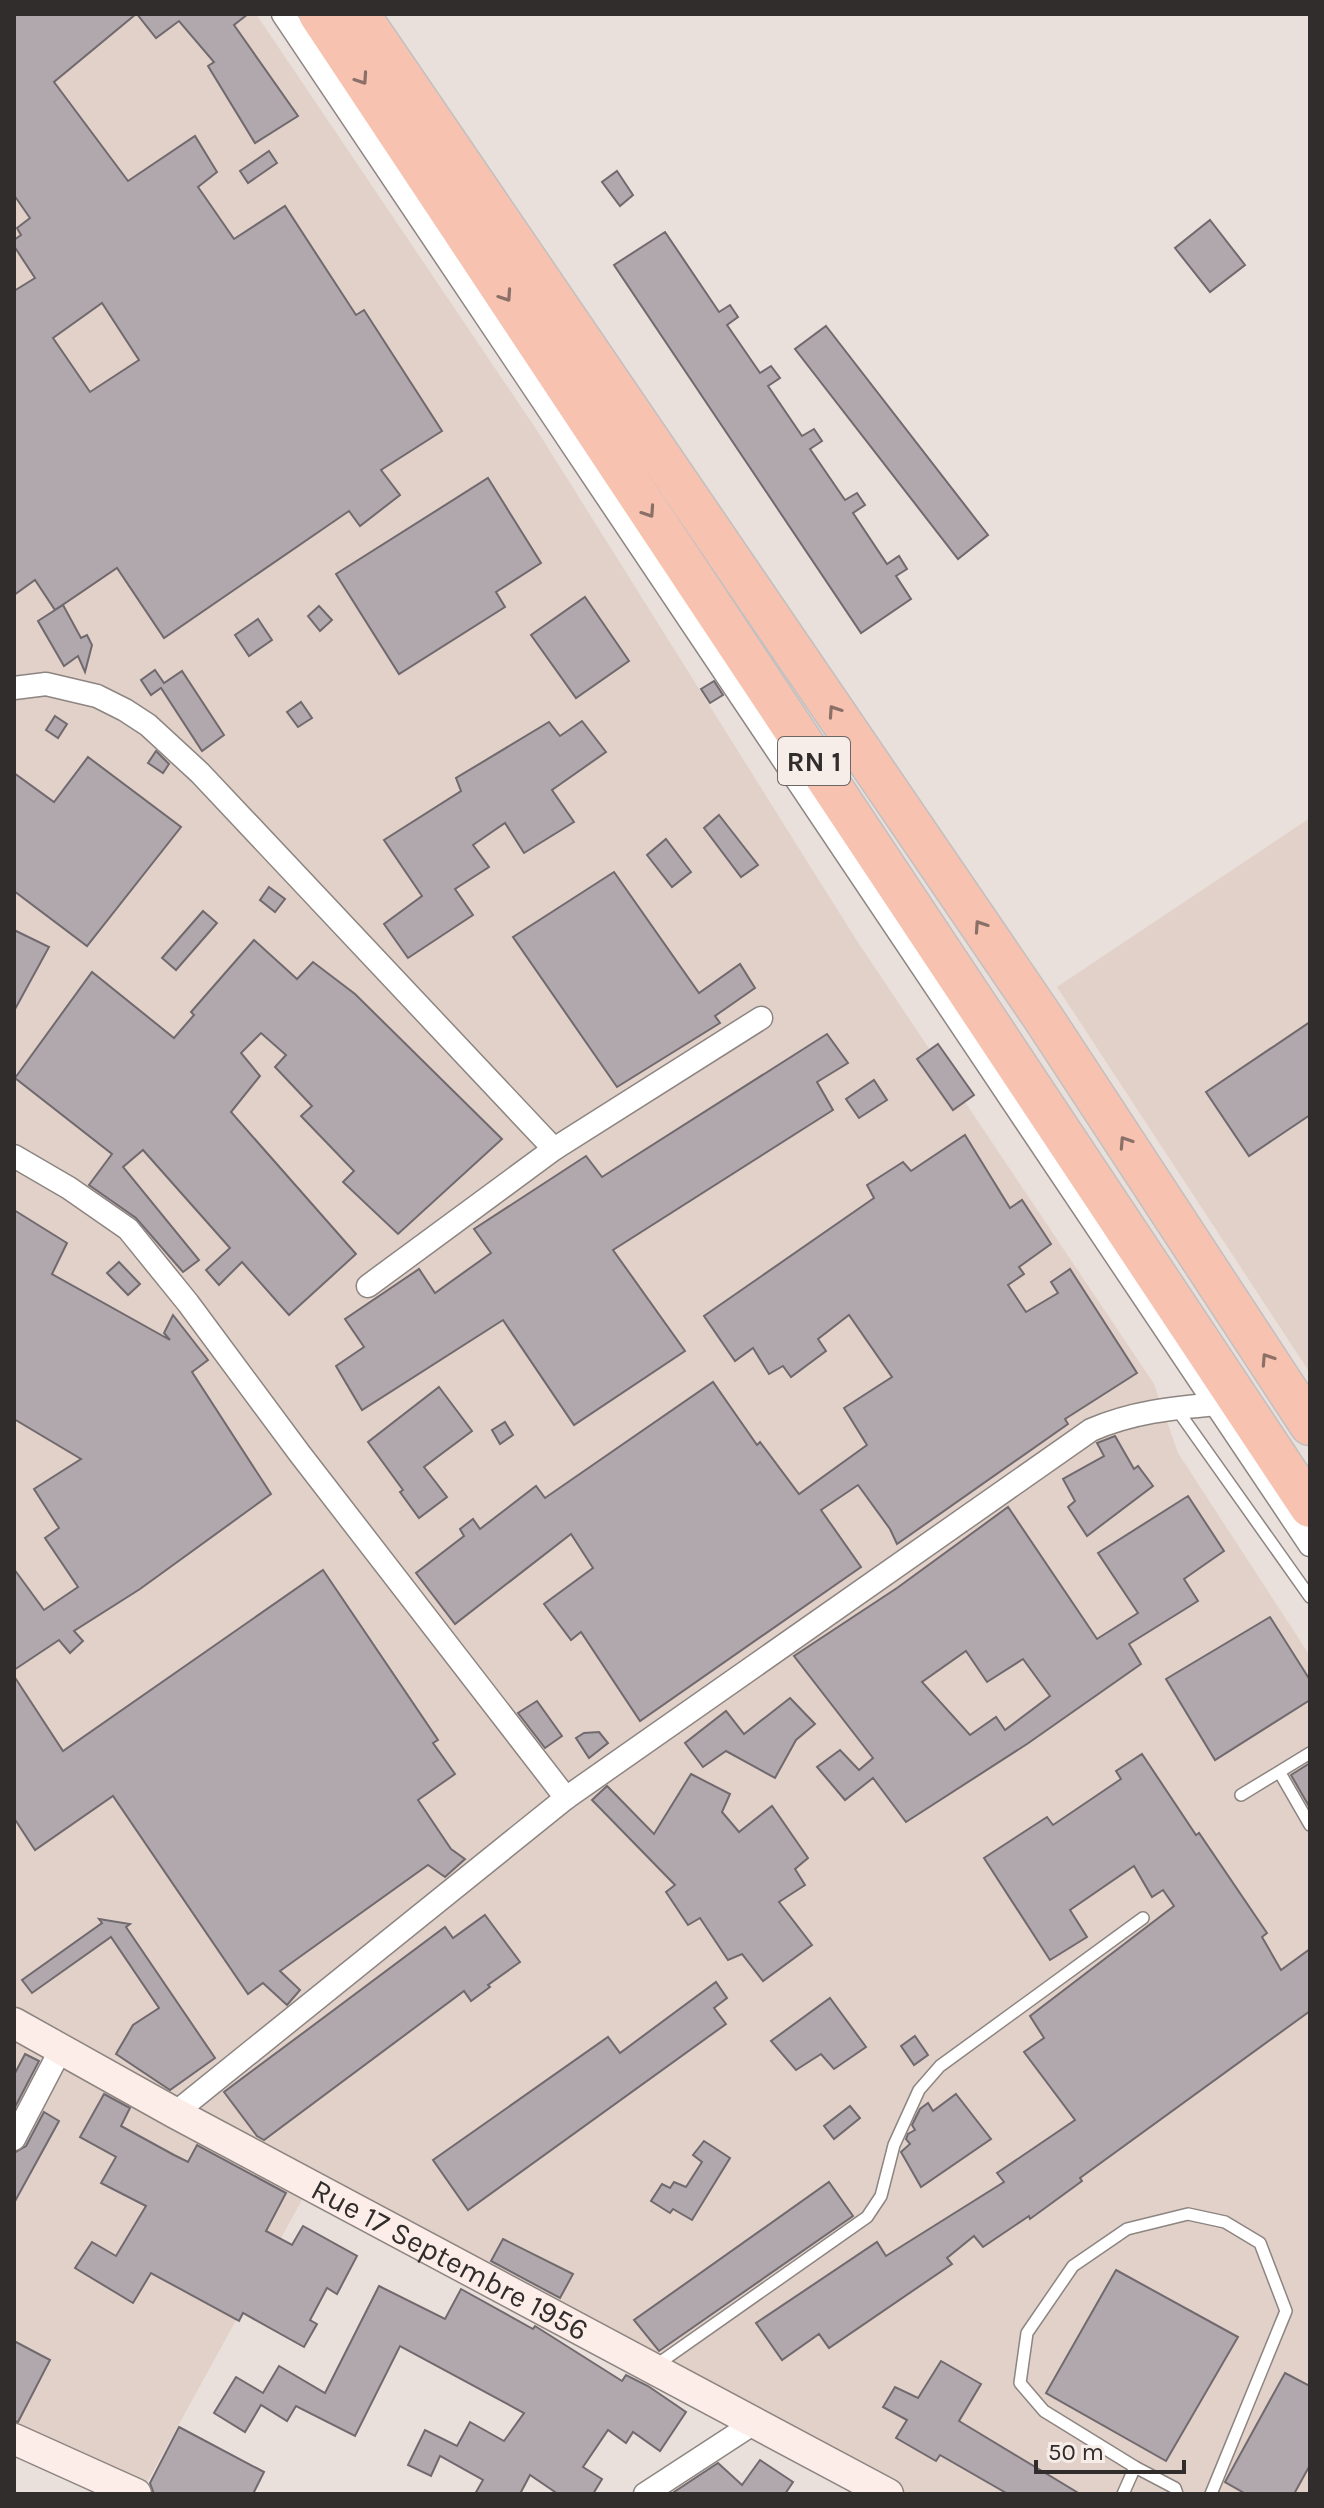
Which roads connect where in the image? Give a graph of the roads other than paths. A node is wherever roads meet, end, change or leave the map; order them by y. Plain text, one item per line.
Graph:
1 (283, 14) edge
2 (319, 14) edge
3 (359, 14) edge
4 (14, 688) edge
5 (761, 1018) dead end
6 (554, 1149) junction
7 (14, 1156) edge
8 (368, 1286) dead end
9 (1217, 1404) junction
10 (1175, 1408) junction
11 (1310, 1425) edge
12 (1310, 1507) edge
13 (1310, 1545) edge
14 (1310, 1597) edge
15 (1310, 1753) edge
16 (1280, 1773) junction
17 (1241, 1795) dead end
18 (566, 1798) junction
19 (1310, 1825) edge
20 (1143, 1918) dead end
21 (14, 2023) edge
22 (61, 2049) junction
23 (175, 2113) junction
24 (14, 2139) edge
25 (652, 2368) junction
26 (754, 2423) junction
27 (14, 2439) edge
28 (1135, 2467) junction
29 (124, 2491) edge
30 (645, 2494) edge
31 (888, 2494) edge
32 (1123, 2494) edge
33 (1177, 2494) edge
34 (1211, 2494) edge

1 - 9 street
2 -> 12 highway, RN 1
11 -> 3 highway, RN 1
4 - 6 street
5 - 6 street
6 - 8 street
7 - 18 street
9 - 10 street
9 - 13 street
10 - 14 lane
10 - 18 street
15 - 16 lane
16 - 17 lane
16 - 19 lane
18 - 23 street
20 - 25 lane
21 - 22 main road, Rue 17 Septembre 1956
22 - 23 main road, Rue 17 Septembre 1956
22 - 24 street
23 - 25 main road, Rue 17 Septembre 1956
25 - 26 main road, Rue 17 Septembre 1956
26 - 30 street
26 - 31 main road, Rue 17 Septembre 1956
27 - 29 main road
28 - 32 lane
28 - 33 lane
28 - 34 lane

